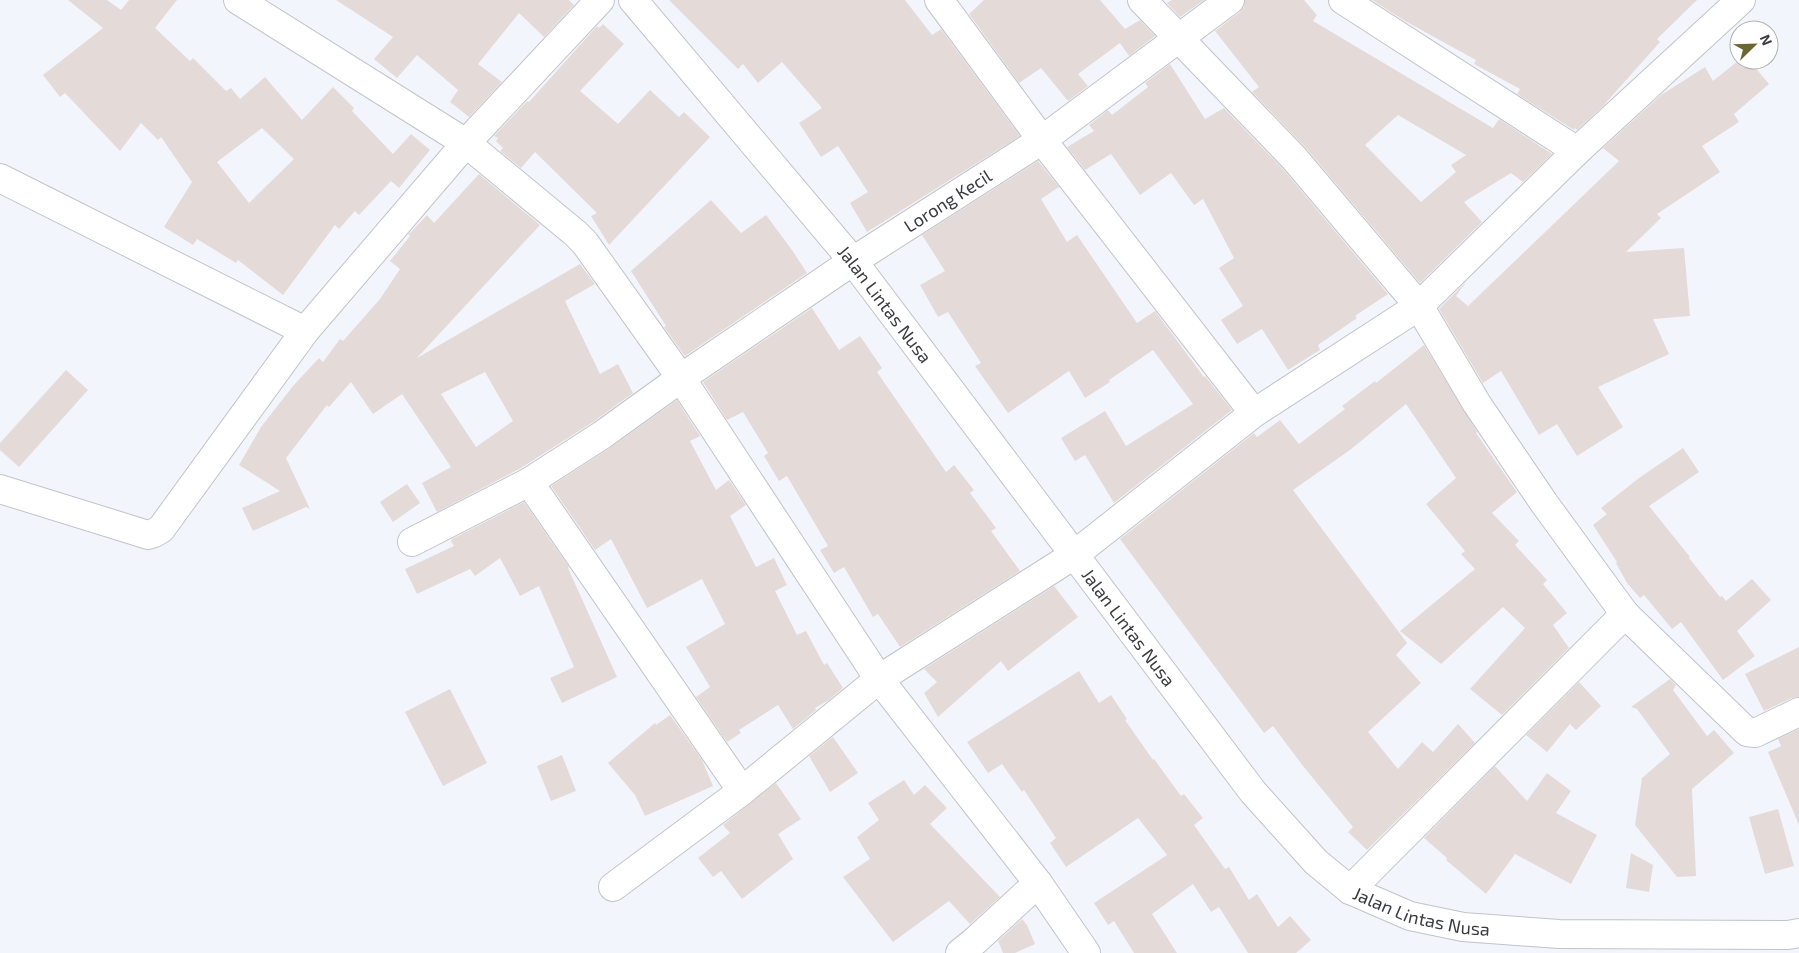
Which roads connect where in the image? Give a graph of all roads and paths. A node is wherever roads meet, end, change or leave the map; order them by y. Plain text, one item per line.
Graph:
1 (238, 0) edge
2 (600, 0) edge
3 (633, 0) edge
4 (939, 0) edge
5 (1142, 0) edge
6 (1230, 0) edge
7 (1343, 0) edge
8 (1741, 0) edge
9 (1178, 39) junction
10 (1042, 140) junction
11 (466, 144) junction
12 (1577, 151) junction
13 (0, 178) edge
14 (853, 261) junction
15 (1419, 306) junction
16 (305, 331) junction
17 (681, 378) junction
18 (1254, 412) junction
19 (529, 482) junction
20 (0, 490) edge
21 (412, 542) dead end
22 (1074, 555) junction
23 (1625, 614) junction
24 (879, 679) junction
25 (1799, 712) edge
26 (742, 791) junction
27 (1038, 883) junction
28 (613, 887) dead end
29 (1350, 890) junction
30 (1799, 933) edge
31 (960, 953) edge
32 (1086, 953) edge

1 - 11 main road
2 - 11 main road
3 - 14 main road, Jalan Lintas Nusa
4 - 10 main road
5 - 9 main road
6 - 9 main road, Lorong Kecil
7 - 12 main road
8 - 12 main road
9 - 10 main road, Lorong Kecil
9 - 15 main road
10 - 14 main road, Lorong Kecil
10 - 18 main road
11 - 16 main road
11 - 17 main road
12 - 15 main road
13 - 16 main road
14 - 17 main road, Lorong Kecil
14 - 22 main road, Jalan Lintas Nusa
15 - 18 main road
15 - 23 main road
16 - 20 main road
17 - 19 main road, Lorong Kecil
17 - 24 main road
18 - 22 main road
19 - 21 main road, Lorong Kecil
19 - 26 main road
22 - 24 main road
22 - 29 main road, Jalan Lintas Nusa
23 - 25 main road
23 - 29 main road
24 - 26 main road
24 - 27 main road
26 - 28 main road
27 - 31 main road
27 - 32 main road
29 - 30 main road, Jalan Lintas Nusa

